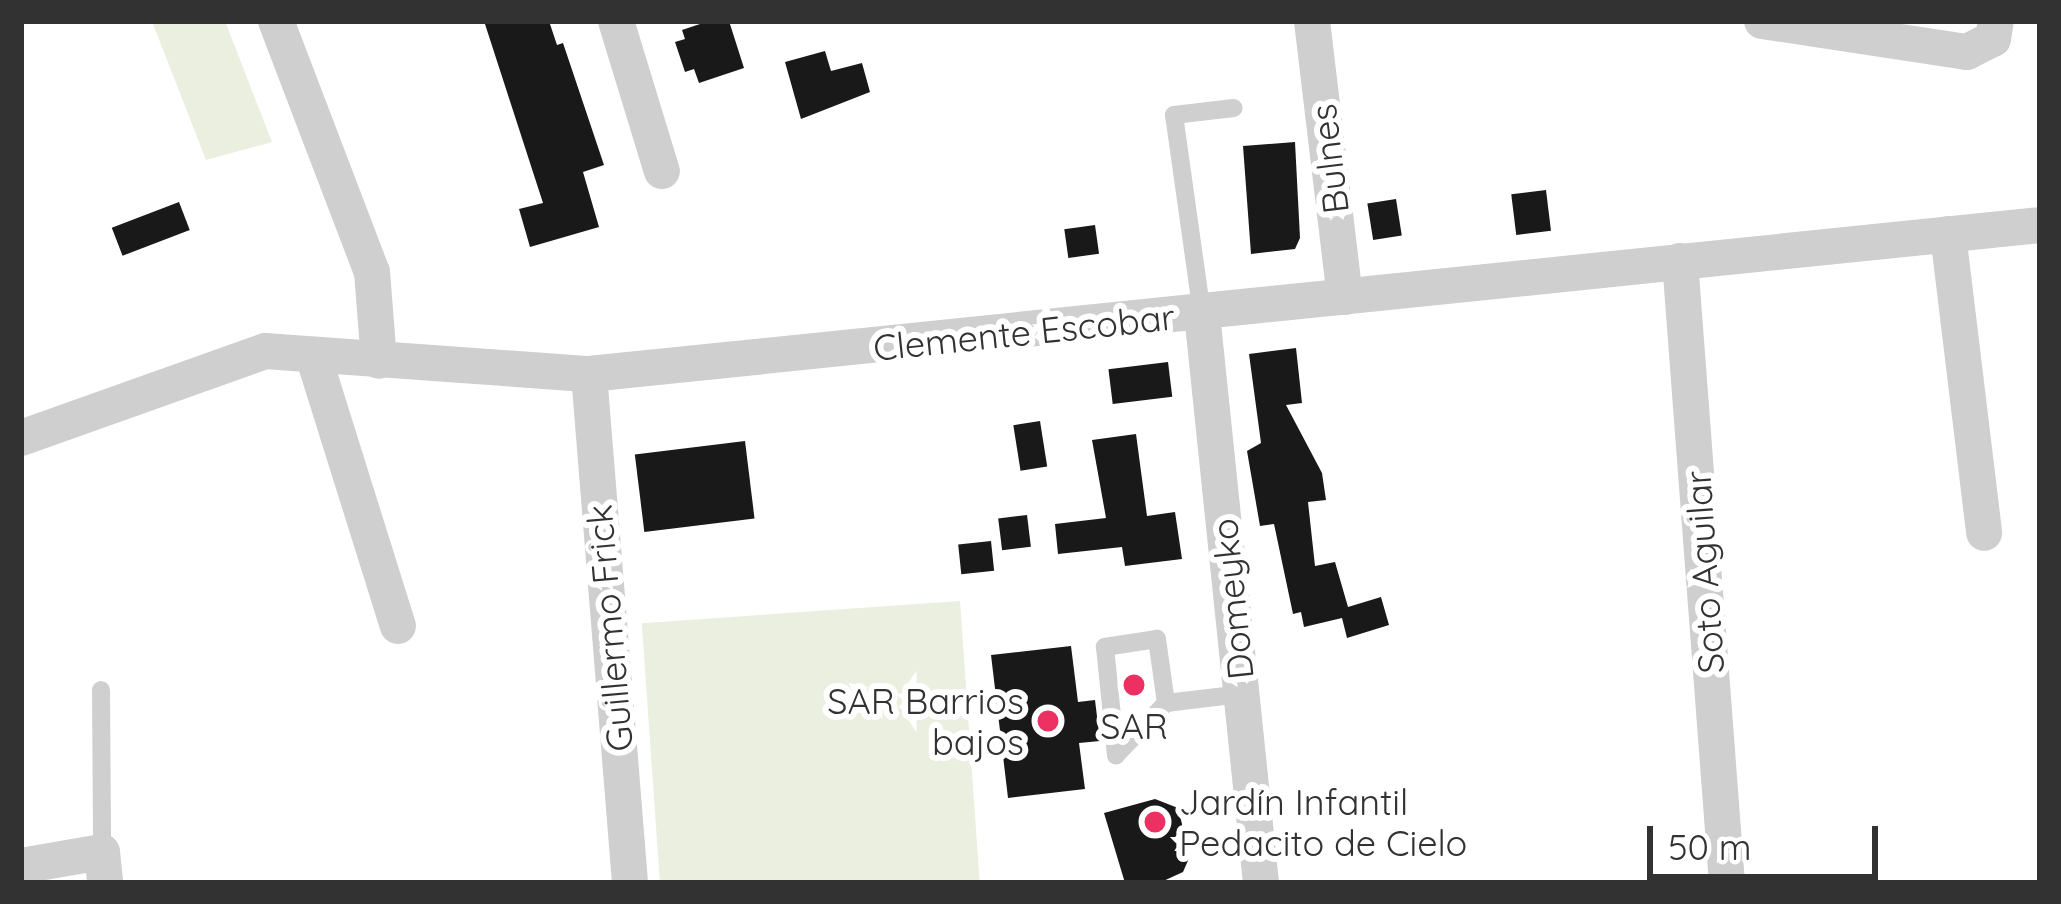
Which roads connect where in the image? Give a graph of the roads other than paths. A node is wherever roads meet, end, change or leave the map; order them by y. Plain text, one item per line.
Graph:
1 (276, 21) edge
2 (616, 21) edge
3 (1312, 21) edge
4 (1762, 21) edge
5 (1996, 21) edge
6 (1234, 108) dead end
7 (662, 171) dead end
8 (2040, 225) edge
9 (1948, 234) junction
10 (1680, 262) junction
11 (1345, 297) junction
12 (1202, 314) junction
13 (313, 355) junction
14 (379, 361) junction
15 (589, 374) junction
16 (21, 438) edge
17 (1984, 533) dead end
18 (398, 626) dead end
19 (101, 690) dead end
20 (1242, 694) junction
21 (1166, 703) junction
22 (21, 866) edge
23 (104, 868) edge
24 (630, 883) edge
25 (1262, 883) edge
26 (1727, 883) edge

1 - 14 street
2 - 7 street
3 - 11 street, Bulnes
4 - 5 street
6 - 12 lane
8 - 9 street, Clemente Escobar
9 - 10 street, Clemente Escobar
9 - 17 street
10 - 11 street, Clemente Escobar
10 - 26 street, Soto Aguilar
11 - 12 street, Clemente Escobar
12 - 15 street, Clemente Escobar
12 - 20 street, Domeyko
13 - 14 street, Clemente Escobar
13 - 16 street, Clemente Escobar
13 - 18 street
14 - 15 street, Clemente Escobar
15 - 24 street, Guillermo Frick
19 - 23 lane
20 - 21 lane
20 - 25 street, Domeyko
21 - 21 lane
22 - 23 street

